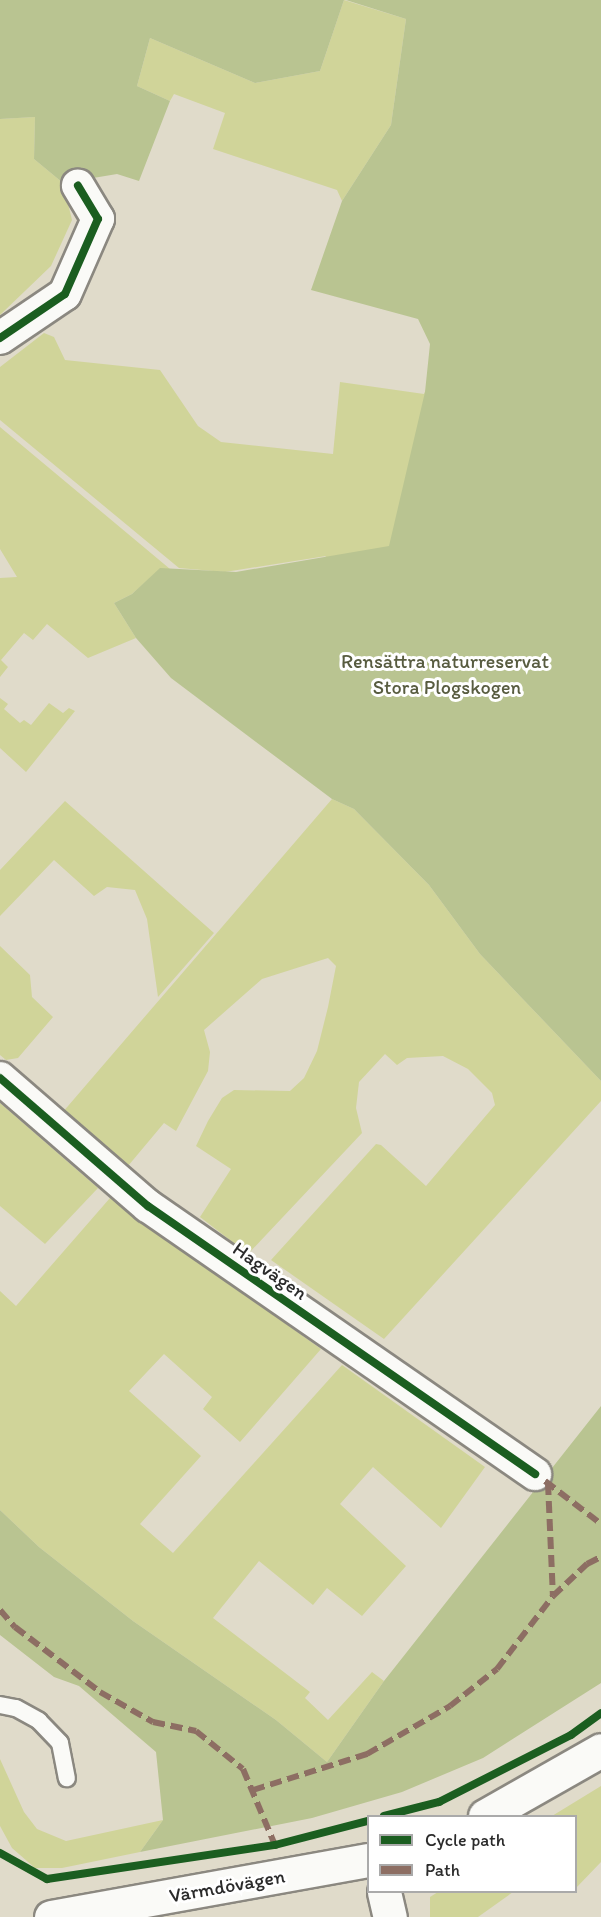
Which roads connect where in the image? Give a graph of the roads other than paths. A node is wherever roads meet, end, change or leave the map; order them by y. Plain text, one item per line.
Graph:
1 (78, 186) dead end
2 (0, 338) edge
3 (0, 1078) edge
4 (535, 1474) dead end
5 (0, 1705) edge
6 (601, 1750) edge
7 (67, 1778) dead end
8 (486, 1815) edge
9 (367, 1860) edge
10 (384, 1893) edge
11 (51, 1917) edge
12 (390, 1917) edge

1 - 2 street
3 - 4 street, Hagvägen
5 - 7 lane
6 - 8 main road
9 - 11 main road, Värmdövägen
10 - 12 main road

